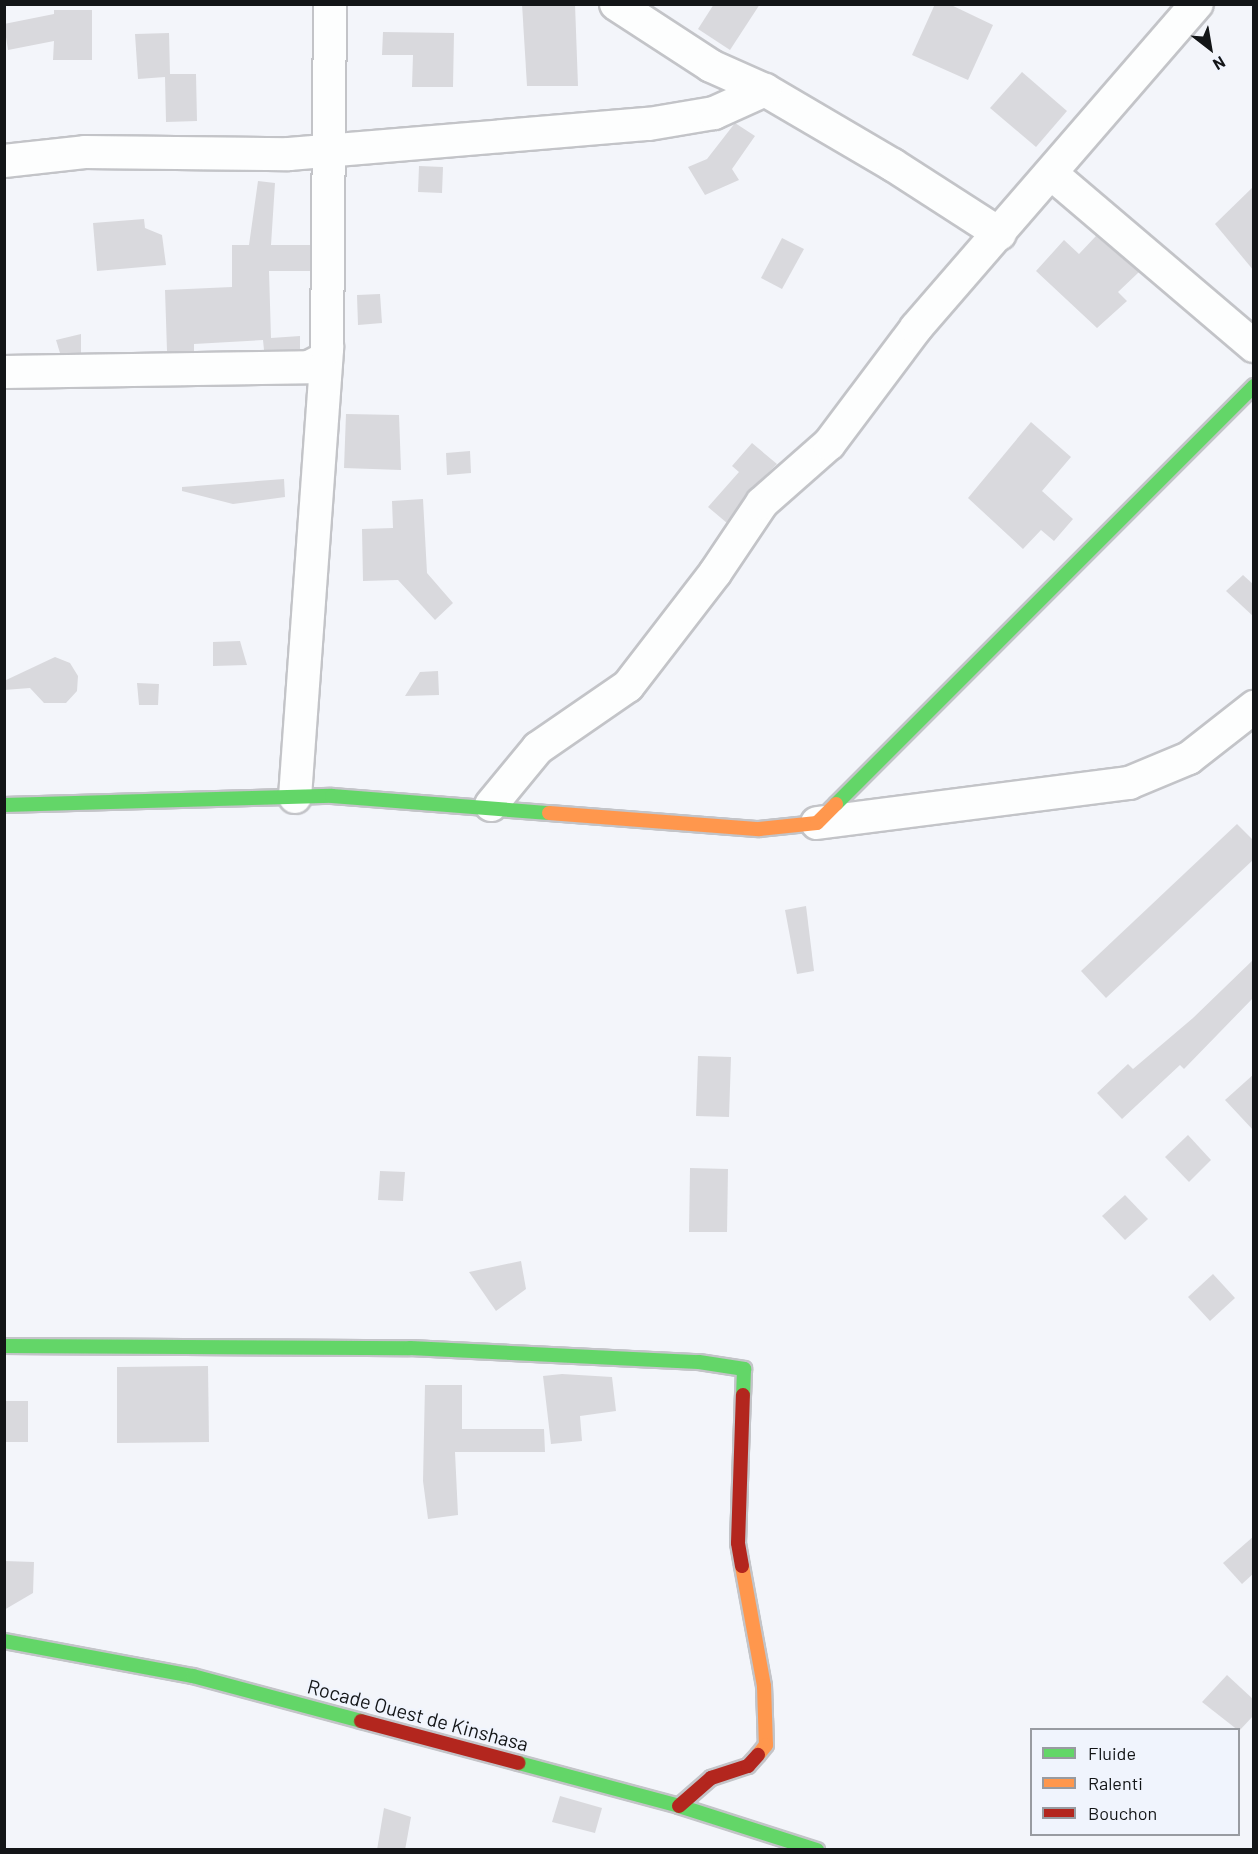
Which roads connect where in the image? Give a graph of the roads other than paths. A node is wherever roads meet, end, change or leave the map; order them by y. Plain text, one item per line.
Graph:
1 (330, 4) edge
2 (616, 4) edge
3 (1197, 4) edge
4 (765, 90) junction
5 (330, 151) junction
6 (4, 161) edge
7 (1053, 175) junction
8 (1000, 234) junction
9 (1254, 346) edge
10 (325, 359) junction
11 (4, 372) edge
12 (1254, 386) edge
13 (1254, 707) edge
14 (295, 797) junction
15 (4, 805) edge
16 (491, 805) junction
17 (818, 823) junction
18 (4, 1346) edge
19 (4, 1641) edge
20 (679, 1806) junction
21 (817, 1850) edge

1 - 5 street
2 - 4 street
3 - 7 street
4 - 5 street
4 - 8 street
5 - 6 street
5 - 10 street
7 - 8 street
7 - 9 street
8 - 16 street
10 - 11 street
10 - 14 street
12 - 17 street
13 - 17 street
14 - 15 street
14 - 16 street
16 - 17 street
18 - 20 street
19 - 20 street, Rocade Ouest de Kinshasa
20 - 21 street, Rocade Ouest de Kinshasa

